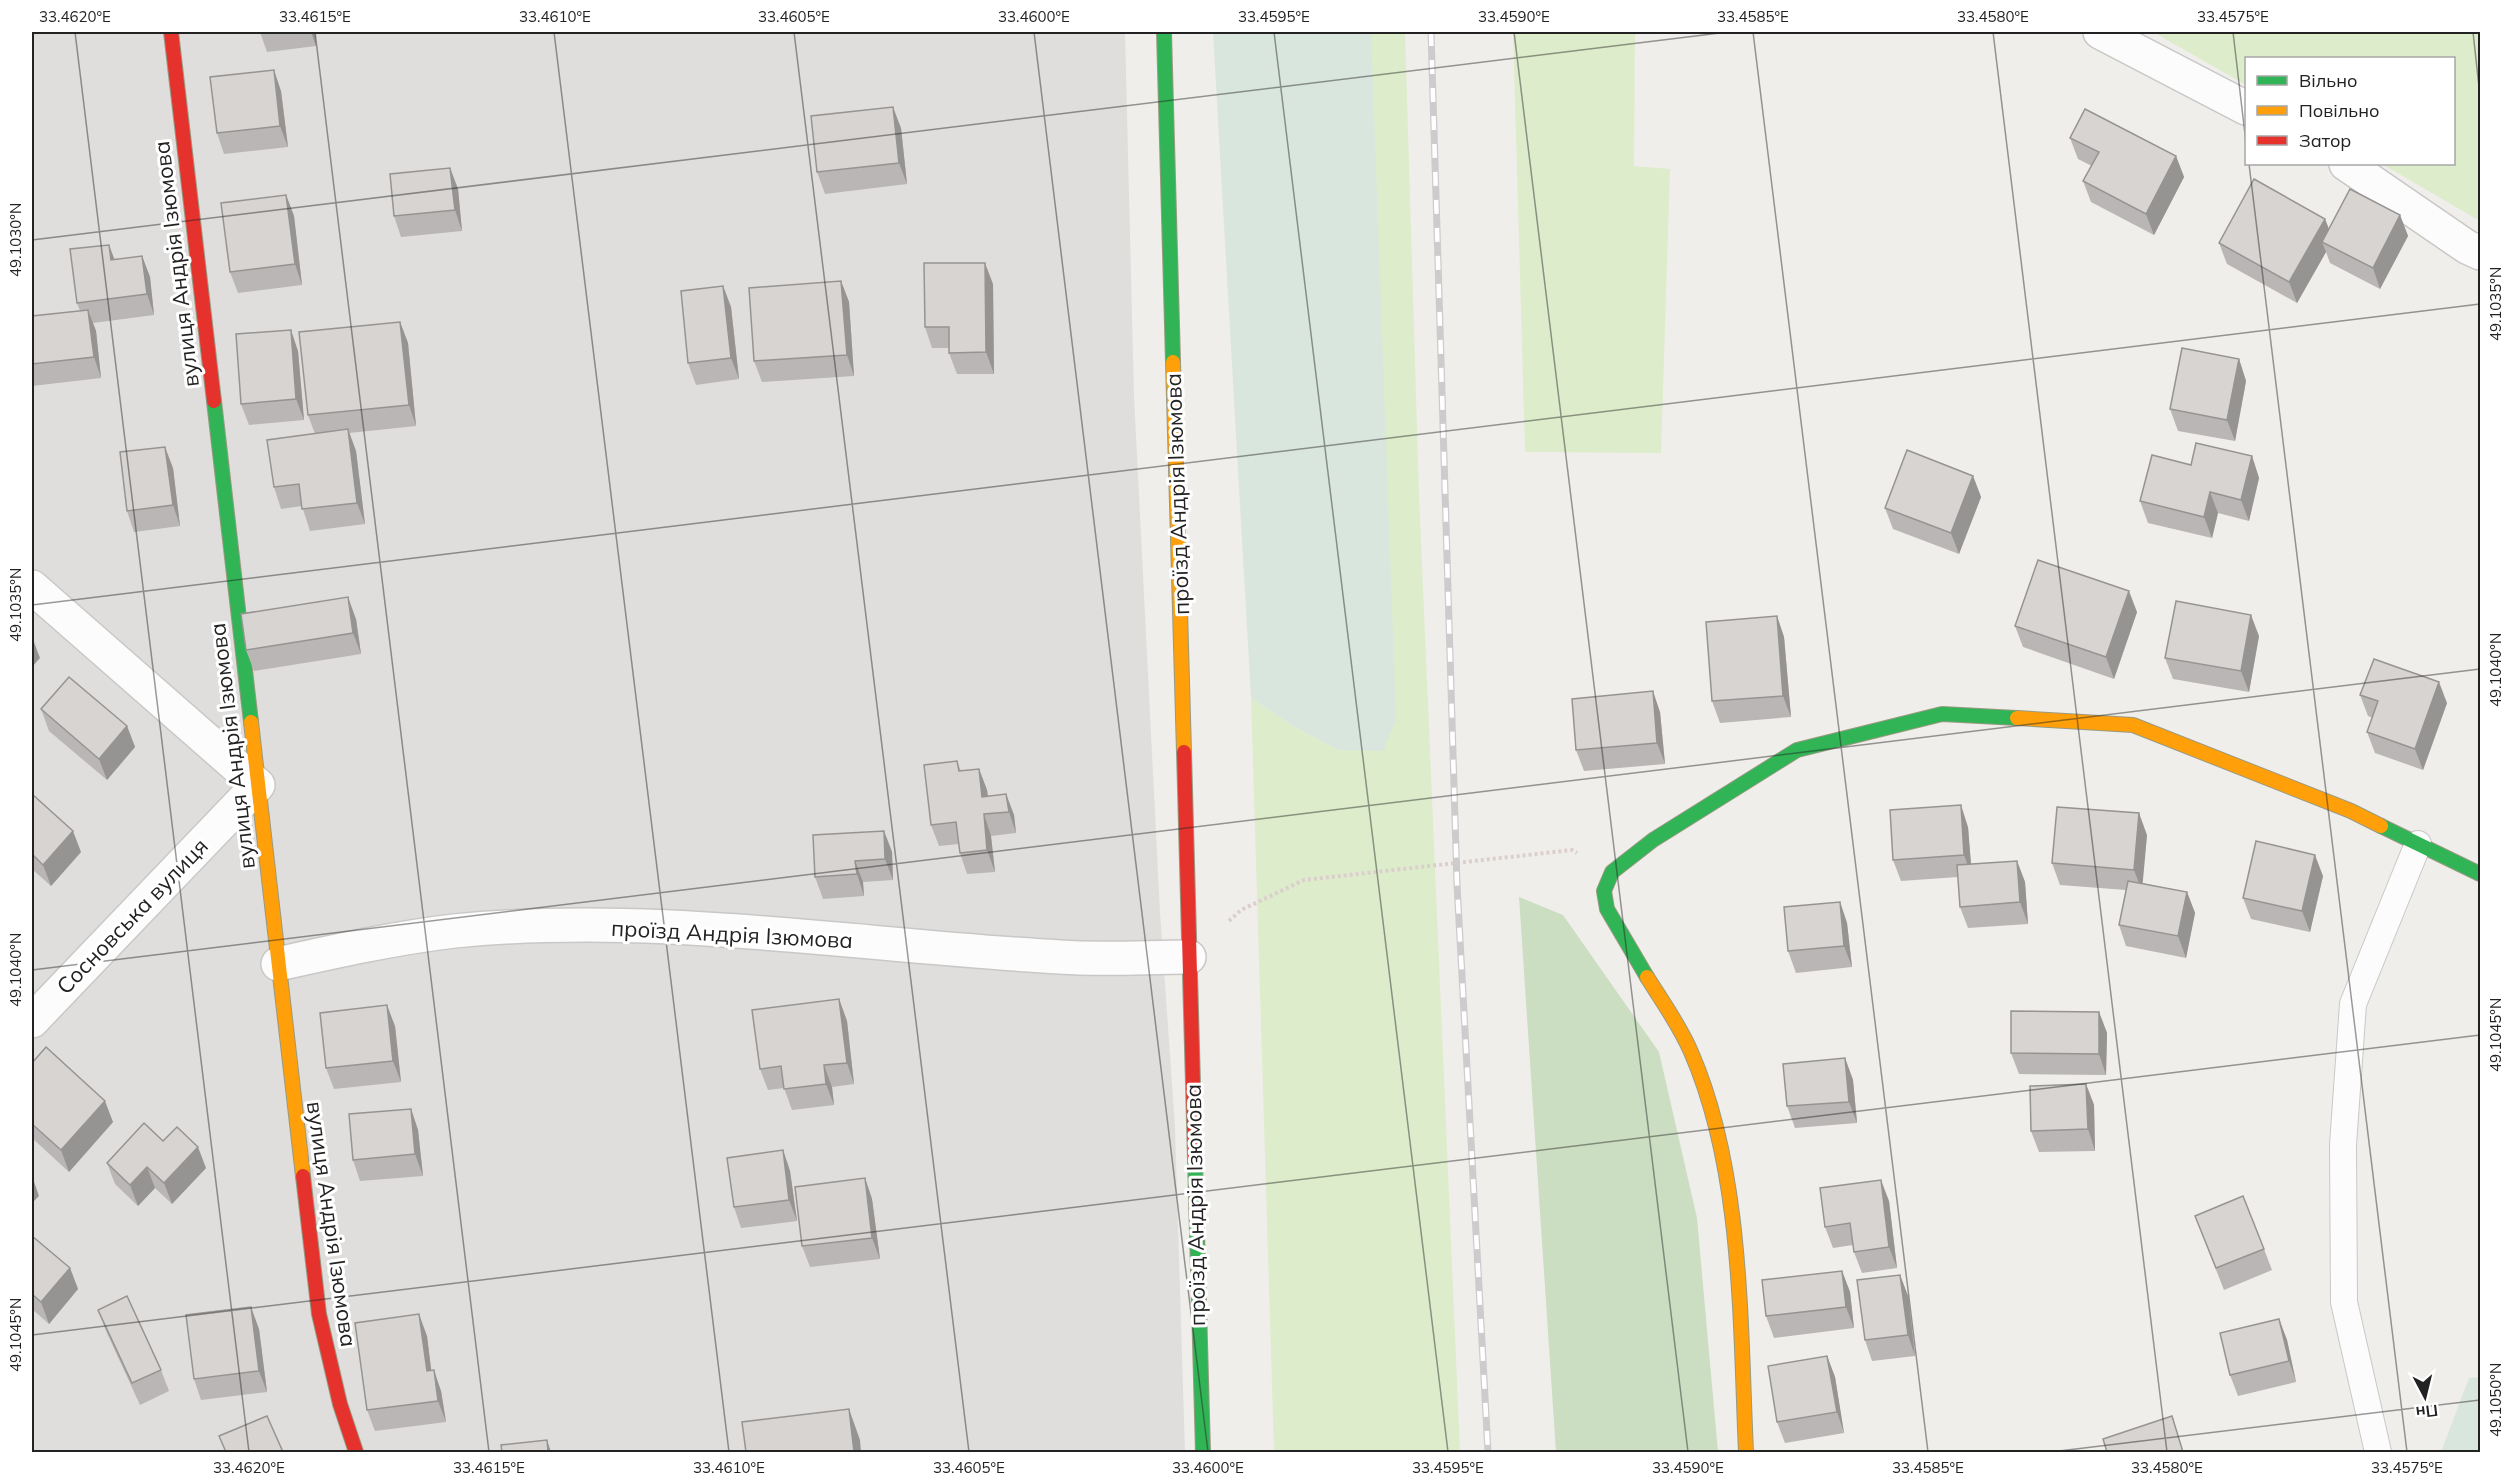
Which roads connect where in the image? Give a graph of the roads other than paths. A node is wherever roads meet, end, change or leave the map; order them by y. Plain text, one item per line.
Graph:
1 (171, 32) edge
2 (1164, 32) edge
3 (2100, 32) edge
4 (2245, 107) edge
5 (2347, 165) edge
6 (2481, 254) edge
7 (32, 587) edge
8 (258, 785) junction
9 (2418, 844) junction
10 (2481, 874) edge
11 (1189, 957) junction
12 (278, 964) junction
13 (32, 1022) edge
14 (356, 1452) edge
15 (1203, 1452) edge
16 (1746, 1452) edge
17 (2378, 1452) edge

1 - 8 street, вулиця Андрія Ізюмова
2 - 11 street, проїзд Андрія Ізюмова
3 - 4 street
5 - 6 street
7 - 8 street
8 - 12 street, вулиця Андрія Ізюмова
8 - 13 street, Сосновська вулиця
9 - 10 street
9 - 16 street
9 - 17 lane
11 - 12 street, проїзд Андрія Ізюмова
11 - 15 street, проїзд Андрія Ізюмова
12 - 14 street, вулиця Андрія Ізюмова

